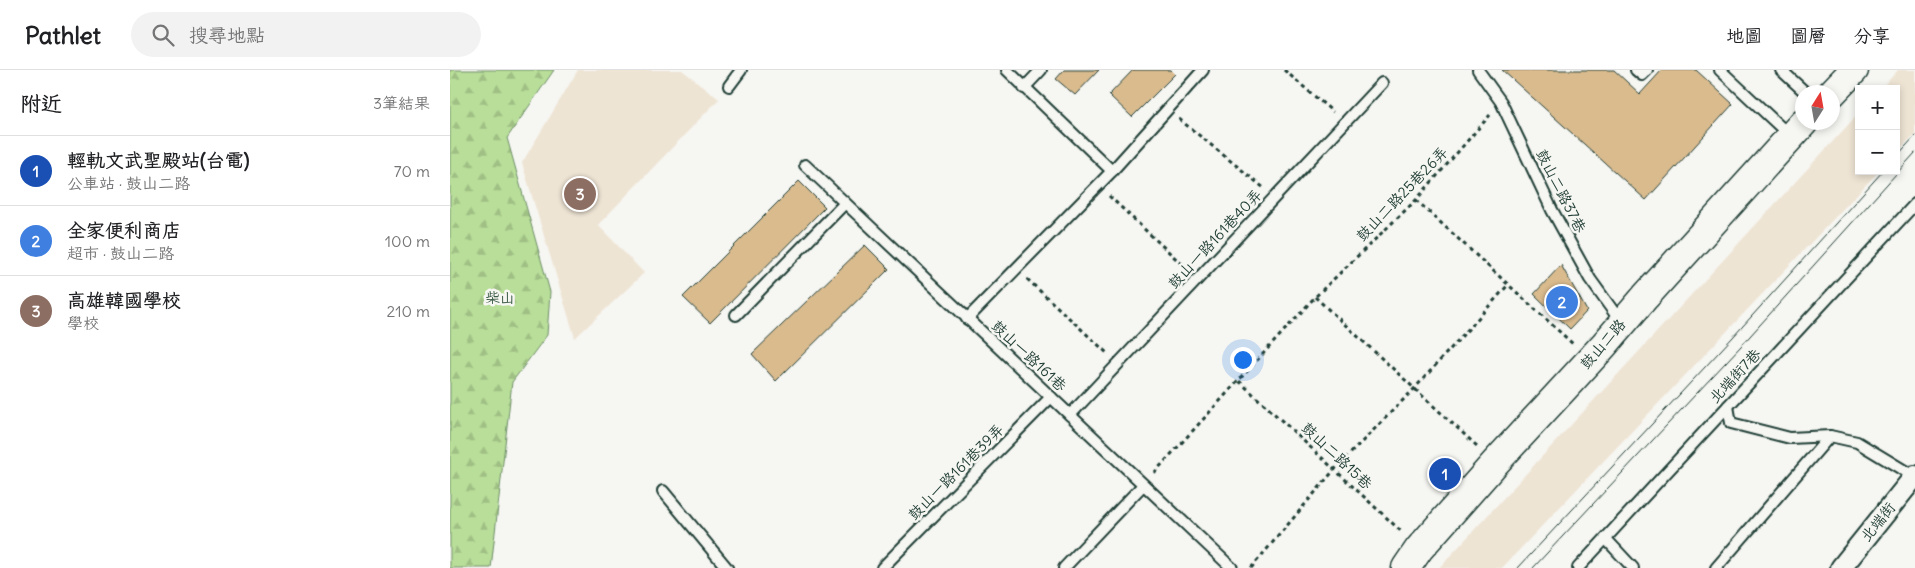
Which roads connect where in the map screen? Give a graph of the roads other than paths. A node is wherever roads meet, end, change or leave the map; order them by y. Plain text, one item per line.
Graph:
1 (741, 70) edge
2 (1007, 70) edge
3 (1041, 70) edge
4 (1203, 70) edge
5 (1478, 70) edge
6 (1636, 70) edge
7 (1647, 70) edge
8 (1720, 70) edge
9 (1781, 70) edge
10 (1854, 70) edge
11 (1382, 83) dead end
12 (1797, 85) edge
13 (1839, 85) edge
14 (729, 86) dead end
15 (1024, 88) junction
16 (1795, 127) edge
17 (1796, 130) edge
18 (805, 165) dead end
19 (1112, 171) junction
20 (845, 202) junction
21 (1915, 204) edge
22 (736, 315) dead end
23 (968, 318) junction
24 (1622, 323) junction
25 (1051, 397) junction
26 (1728, 406) junction
27 (1070, 415) junction
28 (1830, 436) junction
29 (1915, 477) edge
30 (1144, 484) junction
31 (664, 491) dead end
32 (1606, 539) junction
33 (1412, 558) edge
34 (1848, 565) edge
35 (887, 566) edge
36 (727, 568) edge
37 (1064, 568) edge
38 (1232, 568) edge
39 (1578, 568) edge
40 (1633, 568) edge
41 (1716, 568) edge

1 - 14 lane
2 - 15 lane
3 - 15 lane
4 - 19 lane
5 - 24 lane, 鼓山二路37巷
6 - 7 lane
8 - 16 lane
9 - 12 lane
10 - 13 street
11 - 27 lane, 鼓山一路161巷40弄
15 - 19 lane
17 - 24 street, 鼓山二路
18 - 20 lane, 鼓山一路161巷
19 - 23 lane
20 - 22 lane
20 - 23 lane, 鼓山一路161巷
21 - 26 lane, 北端街7巷
23 - 25 lane, 鼓山一路161巷
24 - 33 street, 鼓山二路
25 - 27 lane, 鼓山一路161巷
25 - 35 lane, 鼓山一路161巷39弄
26 - 28 lane
26 - 32 lane, 北端街7巷
27 - 30 lane, 鼓山一路161巷
28 - 29 lane
28 - 41 lane
29 - 34 street, 北端街
30 - 37 lane
30 - 38 lane, 鼓山一路161巷
31 - 36 lane
32 - 39 lane, 北端街7巷
32 - 40 lane

